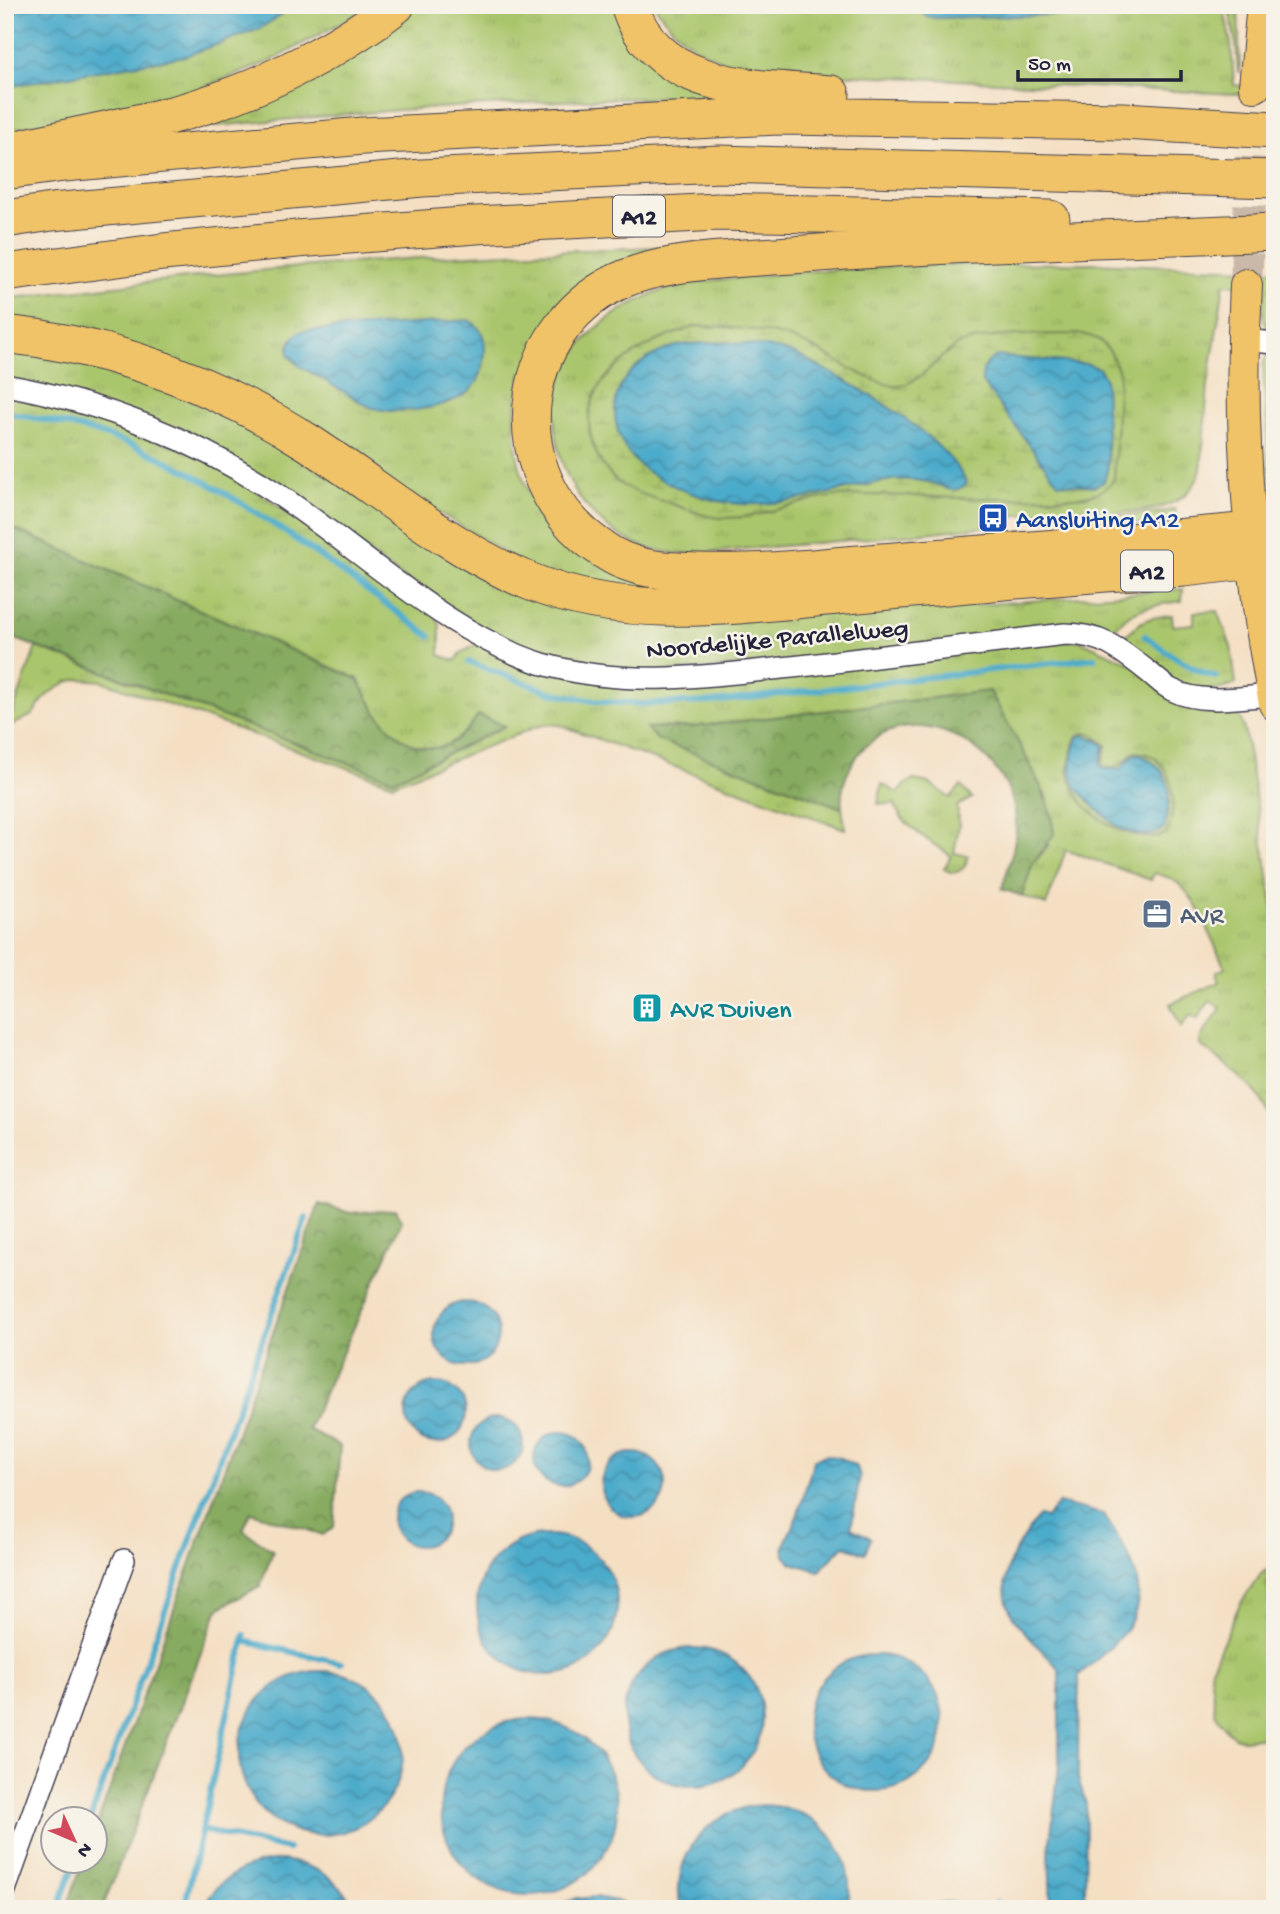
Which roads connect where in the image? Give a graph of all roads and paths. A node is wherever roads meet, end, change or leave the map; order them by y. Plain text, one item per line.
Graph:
1 (396, 5) edge
2 (629, 5) edge
3 (1263, 5) edge
4 (1255, 86) tunnel mouth
5 (1123, 121) junction
6 (1275, 130) edge
7 (5, 151) edge
8 (5, 172) edge
9 (1275, 179) edge
10 (5, 219) edge
11 (1275, 226) edge
12 (1275, 232) edge
13 (5, 273) edge
14 (1246, 285) tunnel mouth
15 (5, 334) edge
16 (1243, 340) junction
17 (1275, 343) edge
18 (5, 385) edge
19 (1252, 545) junction
20 (1274, 700) edge
21 (124, 1560) dead end
22 (5, 1890) edge

1 - 7 highway
2 - 5 highway
3 - 4 main road
5 - 6 highway
5 - 8 highway
9 - 10 highway, A12
11 - 13 highway, A12
12 - 19 highway, A12
14 - 16 main road
15 - 19 highway, A12
16 - 17 street
16 - 19 main road
18 - 20 street, Noordelijke Parallelweg
19 - 20 main road
21 - 22 street

